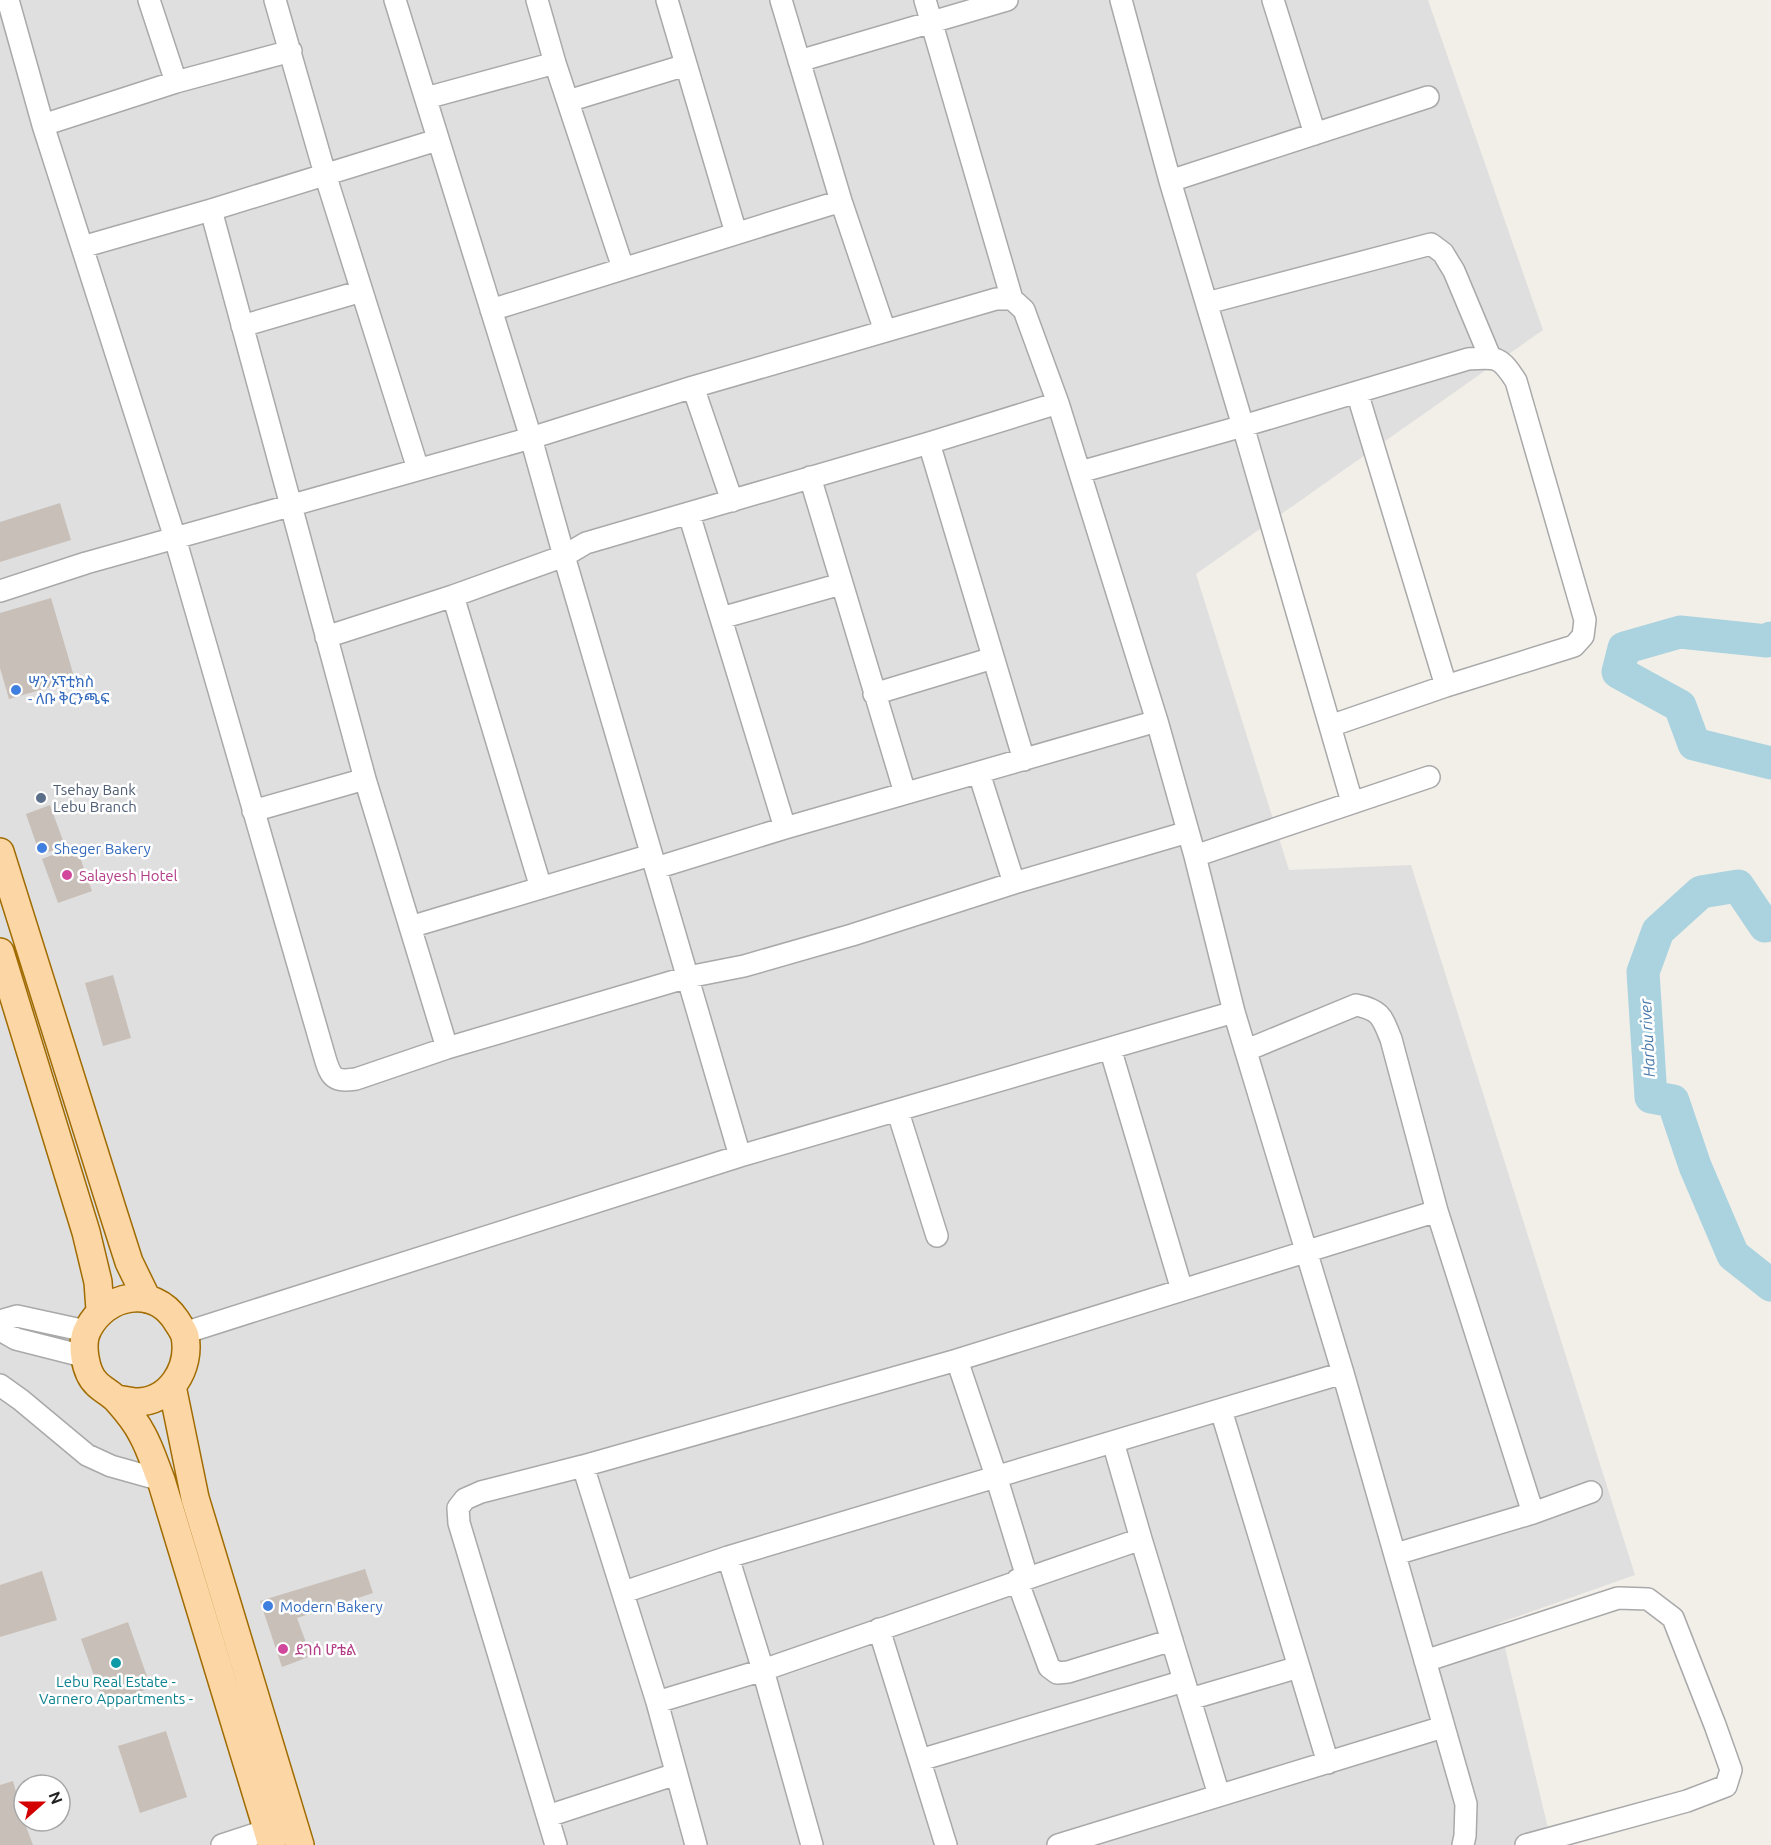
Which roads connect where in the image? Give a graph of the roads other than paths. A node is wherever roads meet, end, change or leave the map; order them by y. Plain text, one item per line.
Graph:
1 (8, 0) edge
2 (149, 0) edge
3 (275, 0) edge
4 (395, 0) edge
5 (537, 0) edge
6 (667, 0) edge
7 (781, 0) edge
8 (926, 0) edge
9 (1007, 0) edge
10 (1120, 0) edge
11 (1274, 0) edge
12 (932, 21) junction
13 (291, 51) junction
14 (799, 61) junction
15 (555, 63) junction
16 (686, 65) junction
17 (176, 82) junction
18 (1428, 97) dead end
19 (426, 98) junction
20 (568, 100) junction
21 (43, 124) junction
22 (1315, 134) junction
23 (437, 140) junction
24 (325, 174) junction
25 (1170, 181) junction
26 (841, 201) junction
27 (211, 210) junction
28 (736, 233) junction
29 (81, 247) junction
30 (623, 268) junction
31 (362, 291) junction
32 (1012, 299) junction
33 (1207, 303) junction
34 (491, 310) junction
35 (242, 326) junction
36 (885, 331) junction
37 (1490, 357) junction
38 (693, 387) junction
39 (1357, 392) junction
40 (1058, 403) junction
41 (1243, 426) junction
42 (531, 438) junction
43 (929, 443) junction
44 (418, 470) junction
45 (1080, 472) junction
46 (810, 477) junction
47 (732, 501) junction
48 (290, 506) junction
49 (689, 514) junction
50 (175, 538) junction
51 (564, 556) junction
52 (841, 584) junction
53 (0, 591) edge
54 (453, 596) junction
55 (721, 618) junction
56 (326, 637) junction
57 (993, 658) junction
58 (1446, 686) junction
59 (874, 694) junction
60 (1157, 721) junction
61 (1330, 726) junction
62 (1024, 760) junction
63 (979, 772) junction
64 (1429, 777) dead end
65 (365, 779) junction
66 (905, 793) junction
67 (1352, 802) junction
68 (253, 811) junction
69 (784, 828) junction
70 (1188, 832) junction
71 (0, 852) edge
72 (1196, 856) junction
73 (653, 861) junction
74 (1014, 883) junction
75 (541, 888) junction
76 (410, 927) junction
77 (0, 952) edge
78 (688, 977) junction
79 (1234, 1012) junction
80 (447, 1048) junction
81 (1110, 1048) junction
82 (1246, 1050) junction
83 (898, 1112) junction
84 (740, 1156) junction
85 (1437, 1210) junction
86 (937, 1236) dead end
87 (1306, 1252) junction
88 (1182, 1290) junction
89 (147, 1299) junction
90 (0, 1321) edge
91 (0, 1330) edge
92 (90, 1332) junction
93 (184, 1333) junction
94 (957, 1360) junction
95 (1343, 1373) junction
96 (0, 1385) edge
97 (172, 1386) junction
98 (117, 1399) junction
99 (1221, 1410) junction
100 (1113, 1442) junction
101 (583, 1466) junction
102 (996, 1476) junction
103 (161, 1480) junction
104 (1591, 1492) dead end
105 (1533, 1513) junction
106 (1141, 1539) junction
107 (1396, 1554) junction
108 (728, 1557) junction
109 (1022, 1579) junction
110 (624, 1593) junction
111 (879, 1629) junction
112 (1172, 1640) junction
113 (1425, 1661) junction
114 (1299, 1666) junction
115 (763, 1670) junction
116 (1187, 1690) junction
117 (657, 1702) junction
118 (1443, 1727) junction
119 (920, 1760) junction
120 (1328, 1762) junction
121 (676, 1774) junction
122 (1219, 1796) junction
123 (548, 1816) junction
124 (270, 1838) edge
125 (1067, 1844) edge
126 (222, 1845) edge
127 (300, 1845) edge
128 (556, 1845) edge
129 (696, 1845) edge
130 (812, 1845) edge
131 (946, 1845) edge
132 (1463, 1845) edge
133 (1526, 1845) edge

1 - 21 street
2 - 17 street
3 - 13 street
4 - 19 street
5 - 15 street
6 - 16 street
7 - 14 street
8 - 12 street
9 - 12 street
10 - 25 street
11 - 22 street
12 - 14 street
12 - 32 street
13 - 17 street
13 - 24 street
14 - 26 street
15 - 19 street
15 - 20 street
16 - 20 street
16 - 28 street
17 - 21 street
18 - 22 street
19 - 23 street
20 - 30 street
21 - 29 street
22 - 25 street
23 - 24 street
23 - 34 street
24 - 27 street
24 - 31 street
25 - 33 street
26 - 28 street
26 - 36 street
27 - 29 street
27 - 35 street
28 - 30 street
29 - 50 street
30 - 34 street
31 - 35 street
31 - 44 street
32 - 36 street
32 - 40 street
33 - 37 street
33 - 41 street
34 - 42 street
35 - 48 street
36 - 38 street
37 - 39 street
37 - 58 street
38 - 42 street
38 - 47 street
39 - 41 street
39 - 58 street
40 - 43 street
40 - 45 street
41 - 45 street
41 - 61 street
42 - 44 street
42 - 51 street
43 - 46 street
43 - 57 street
44 - 48 street
45 - 60 street
46 - 47 street
46 - 52 street
47 - 49 street
48 - 50 street
48 - 56 street
49 - 51 street
49 - 55 street
50 - 53 street
50 - 68 street
51 - 54 street
51 - 73 street
52 - 55 street
52 - 59 street
54 - 56 street
54 - 75 street
55 - 69 street
56 - 65 street
57 - 59 street
57 - 62 street
58 - 61 street
59 - 66 street
60 - 62 street
60 - 70 street
61 - 67 street
62 - 63 street
63 - 66 street
63 - 74 street
64 - 67 street
65 - 68 street
65 - 76 street
66 - 69 street
67 - 72 street
68 - 80 street
69 - 73 street
70 - 72 street
70 - 74 street
71 - 89 main road
72 - 79 street
73 - 75 street
73 - 78 street
74 - 78 street
75 - 76 street
76 - 80 street
77 - 92 main road
78 - 80 street
78 - 84 street
79 - 81 street
79 - 82 street
81 - 83 street
81 - 88 street
82 - 85 street
82 - 87 street
83 - 84 street
83 - 86 street
84 - 93 street
85 - 87 street
85 - 105 street
87 - 88 street
87 - 95 street
88 - 94 street
89 - 92 main road
89 - 93 main road
90 - 92 street
91 - 92 street
92 - 98 main road
93 - 97 main road
94 - 101 street
94 - 102 street
95 - 99 street
95 - 107 street
96 - 103 street
97 - 98 main road
97 - 127 main road
98 - 103 main road
99 - 100 street
99 - 114 street
100 - 102 street
100 - 106 street
101 - 110 street
101 - 123 street
102 - 108 street
102 - 109 street
103 - 124 main road
104 - 105 street
105 - 107 street
106 - 109 street
106 - 112 street
107 - 113 street
108 - 110 street
108 - 115 street
109 - 111 street
109 - 112 street
110 - 117 street
111 - 115 street
111 - 119 street
112 - 116 street
113 - 118 street
113 - 133 street
114 - 116 street
114 - 120 street
115 - 117 street
115 - 130 street
116 - 119 street
116 - 122 street
117 - 121 street
118 - 120 street
118 - 132 street
119 - 131 street
120 - 122 street
121 - 123 street
121 - 129 street
122 - 125 street
123 - 128 street
124 - 126 street

